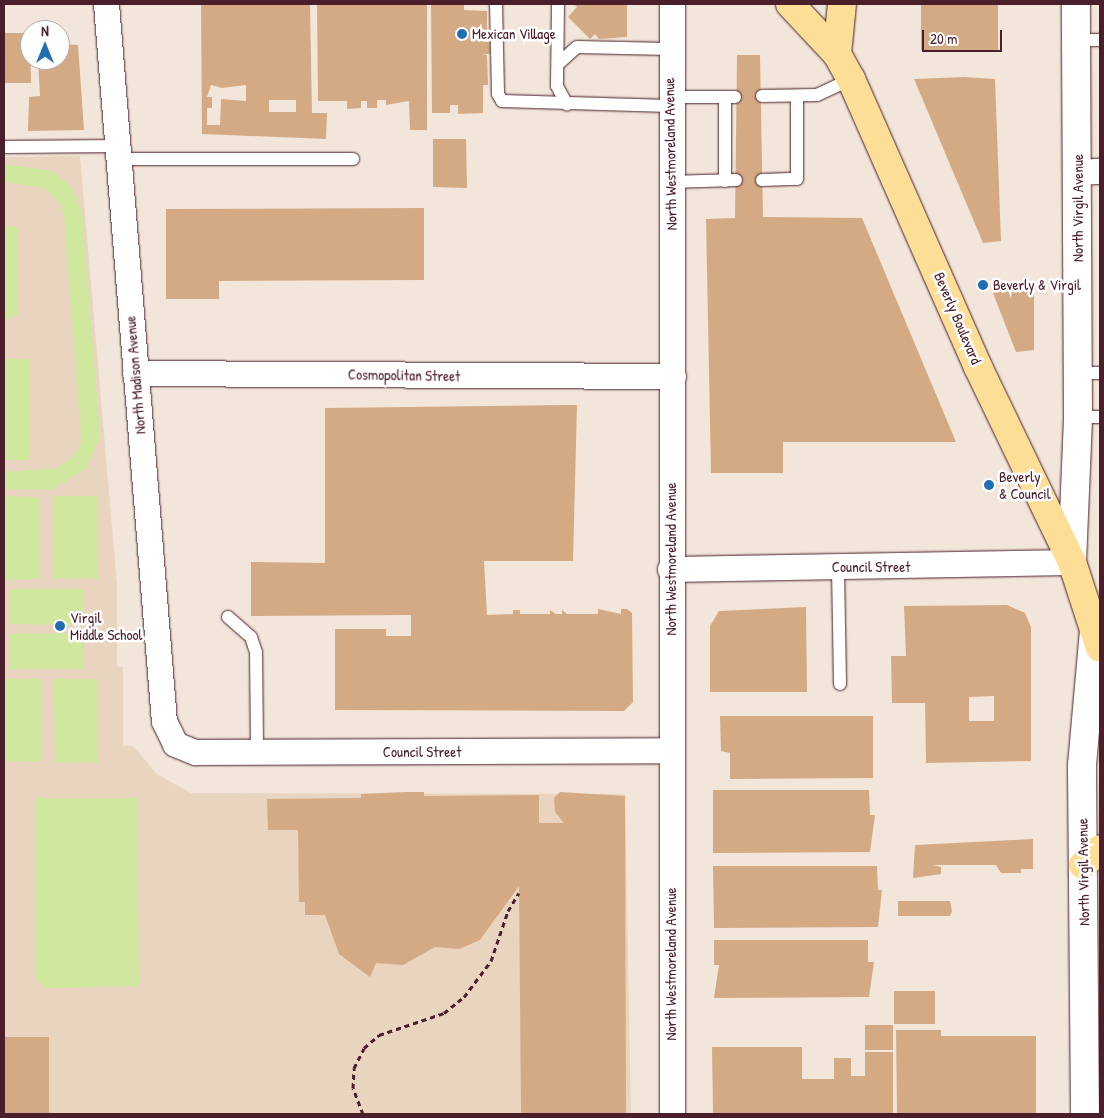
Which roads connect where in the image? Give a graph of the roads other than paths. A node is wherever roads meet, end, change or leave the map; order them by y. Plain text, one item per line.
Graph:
1 (106, 4) edge
2 (496, 4) edge
3 (558, 4) edge
4 (672, 4) edge
5 (790, 4) edge
6 (842, 4) edge
7 (1076, 4) edge
8 (1088, 40) edge
9 (669, 49) junction
10 (837, 54) junction
11 (558, 64) junction
12 (851, 79) junction
13 (762, 96) dead end
14 (797, 96) junction
15 (669, 101) junction
16 (567, 105) junction
17 (4, 147) edge
18 (118, 152) junction
19 (352, 159) dead end
20 (1089, 172) edge
21 (762, 180) dead end
22 (670, 182) junction
23 (135, 373) junction
24 (1089, 373) edge
25 (672, 376) junction
26 (1089, 417) edge
27 (1072, 562) junction
28 (838, 568) junction
29 (670, 569) junction
30 (228, 617) dead end
31 (1097, 639) edge
32 (840, 684) dead end
33 (175, 744) joint
34 (670, 750) junction
35 (257, 752) junction
36 (1092, 857) edge
37 (672, 1114) edge
38 (1085, 1114) edge

1 - 18 street, North Madison Avenue
2 - 16 lane
3 - 11 lane
4 - 9 street, North Westmoreland Avenue
5 - 10 main road, Beverly Boulevard
6 - 10 main road
7 - 8 main road, North Virgil Avenue
8 - 20 main road, North Virgil Avenue
9 - 11 lane
9 - 15 street, North Westmoreland Avenue
10 - 12 main road, Beverly Boulevard
11 - 16 lane
12 - 14 lane
12 - 27 main road, Beverly Boulevard
13 - 14 lane
14 - 21 lane
15 - 16 lane
15 - 22 street, North Westmoreland Avenue
15 - 22 lane
17 - 18 lane
18 - 19 lane
18 - 23 street, North Madison Avenue
20 - 24 main road, North Virgil Avenue
22 - 25 street, North Westmoreland Avenue
23 - 25 street, Cosmopolitan Street
23 - 33 street, North Madison Avenue
24 - 26 main road, North Virgil Avenue
25 - 29 street, North Westmoreland Avenue
26 - 27 main road, North Virgil Avenue
27 - 28 street, Council Street
27 - 31 main road, Beverly Boulevard
28 - 29 street, Council Street
28 - 32 lane
29 - 34 street, North Westmoreland Avenue
30 - 35 lane
31 - 36 main road, North Virgil Avenue
33 - 35 street, Council Street
34 - 35 street, Council Street
34 - 37 street, North Westmoreland Avenue
36 - 38 main road, North Virgil Avenue

